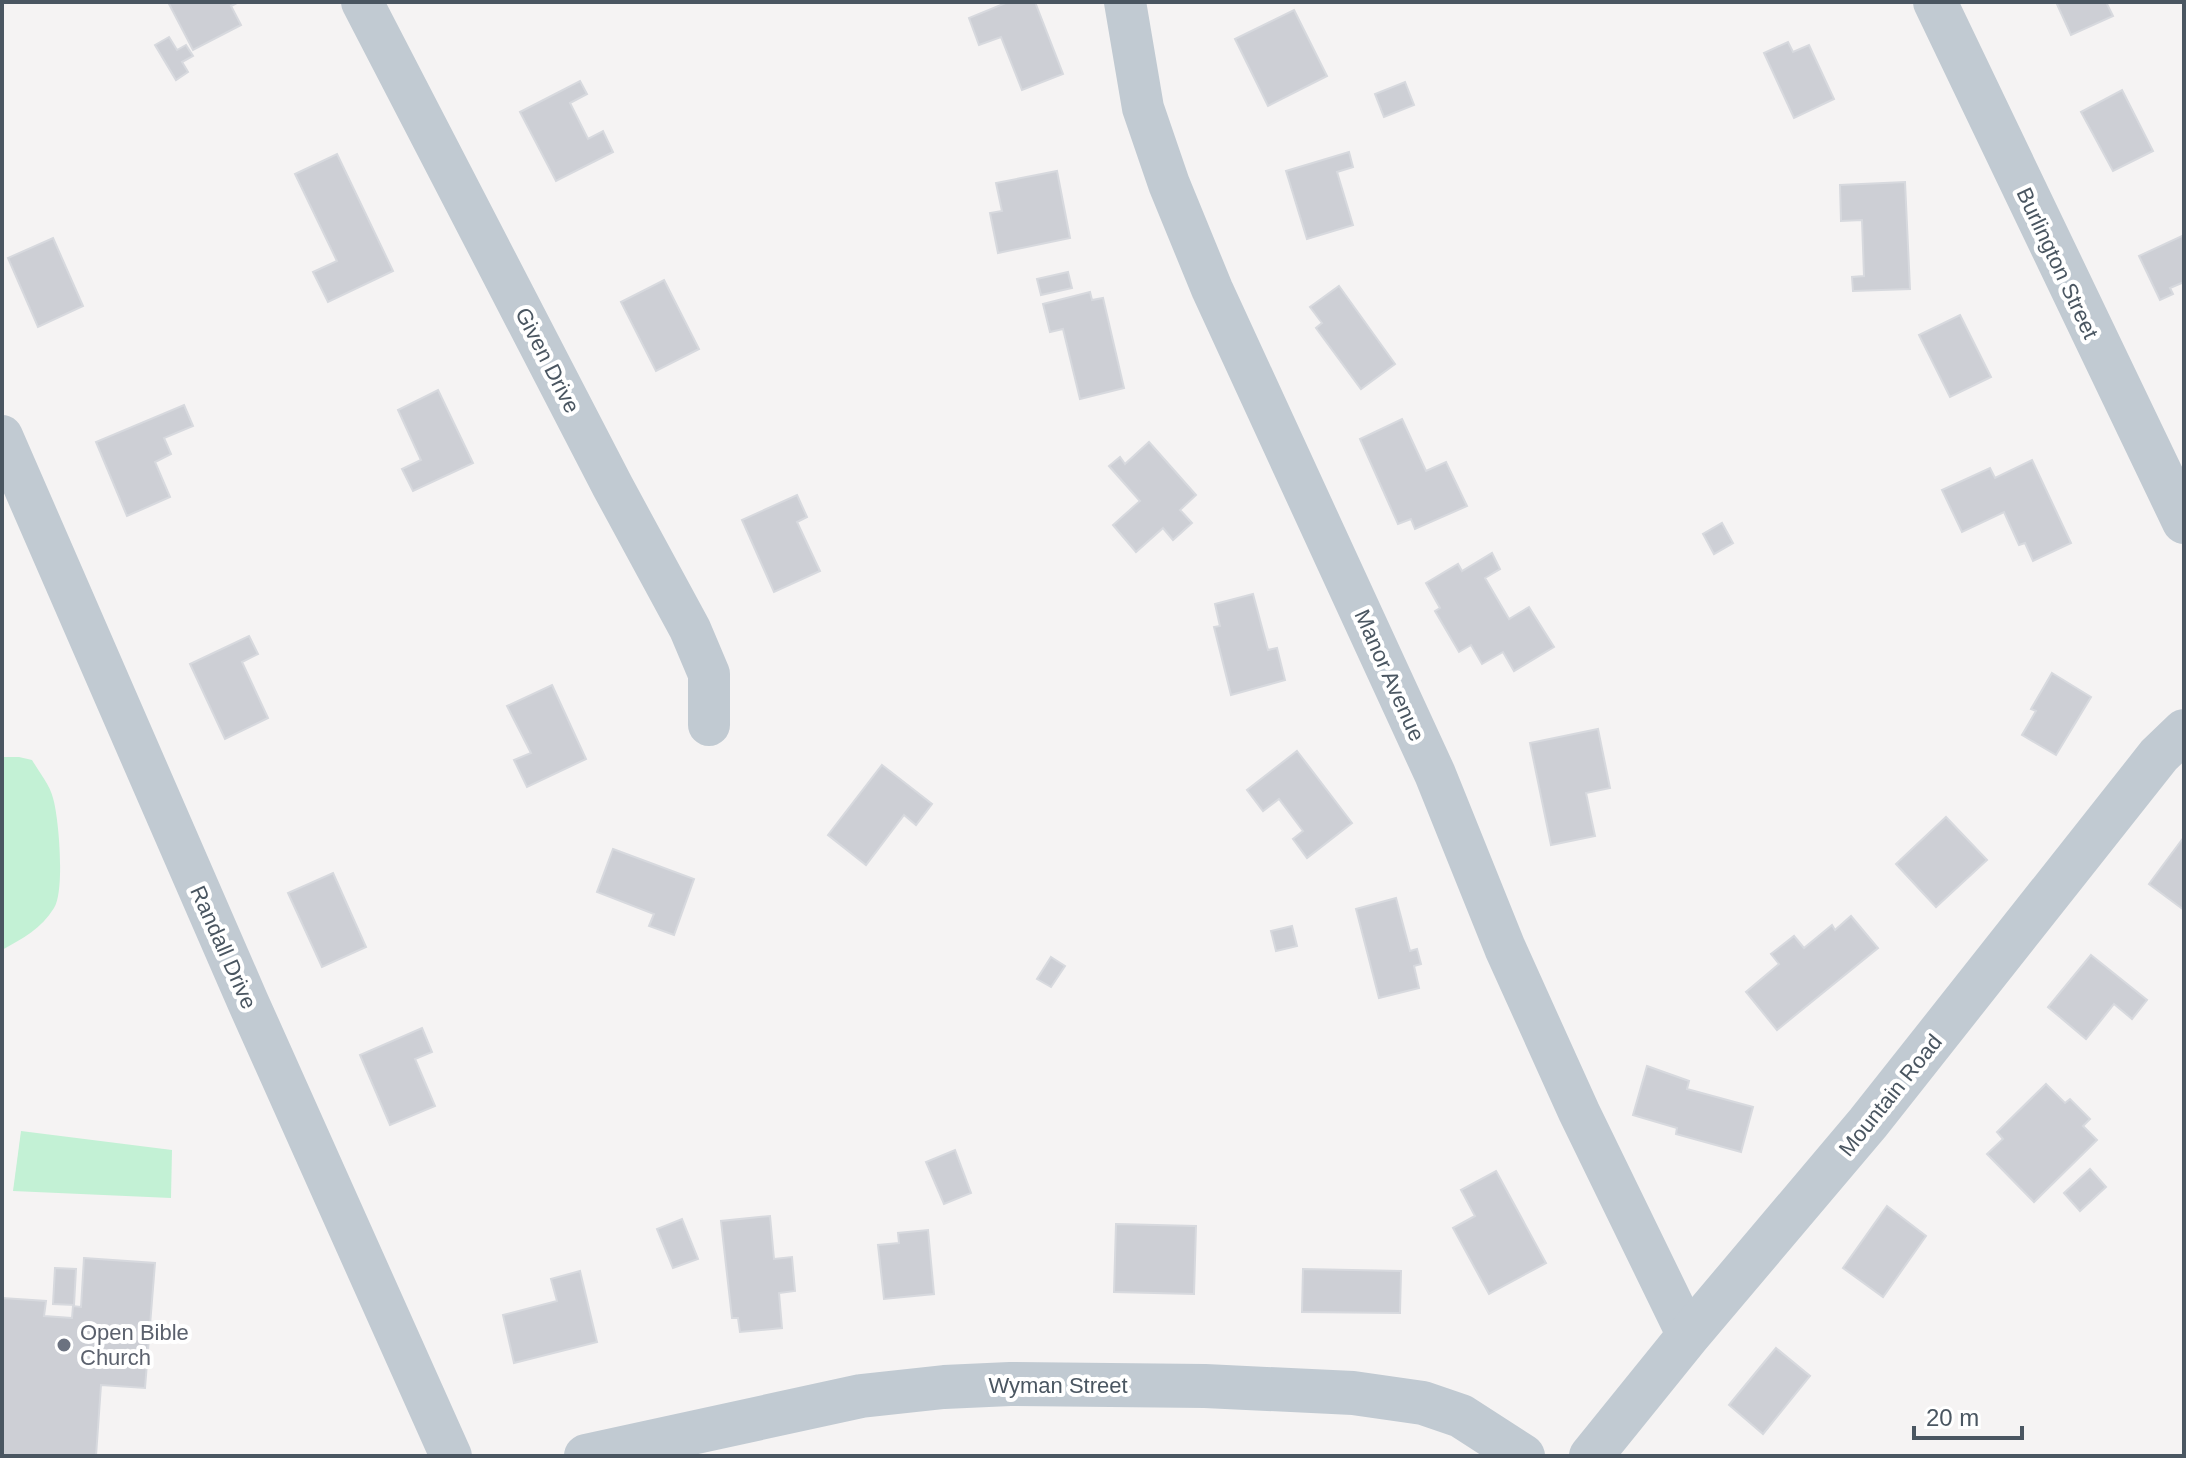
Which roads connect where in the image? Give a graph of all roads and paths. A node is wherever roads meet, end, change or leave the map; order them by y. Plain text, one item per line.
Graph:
1 (362, 2) edge
2 (1125, 2) edge
3 (1935, 2) edge
4 (2, 436) edge
5 (2184, 522) edge
6 (709, 725) dead end
7 (2184, 731) edge
8 (1688, 1336) junction
9 (451, 1456) edge
10 (586, 1456) edge
11 (1523, 1456) edge
12 (1591, 1456) edge

1 - 6 street, Given Drive
2 - 8 street, Manor Avenue
3 - 5 street, Burlington Street
4 - 9 street, Randall Drive
7 - 8 street, Mountain Road
8 - 12 street, Mountain Road
10 - 11 street, Wyman Street

